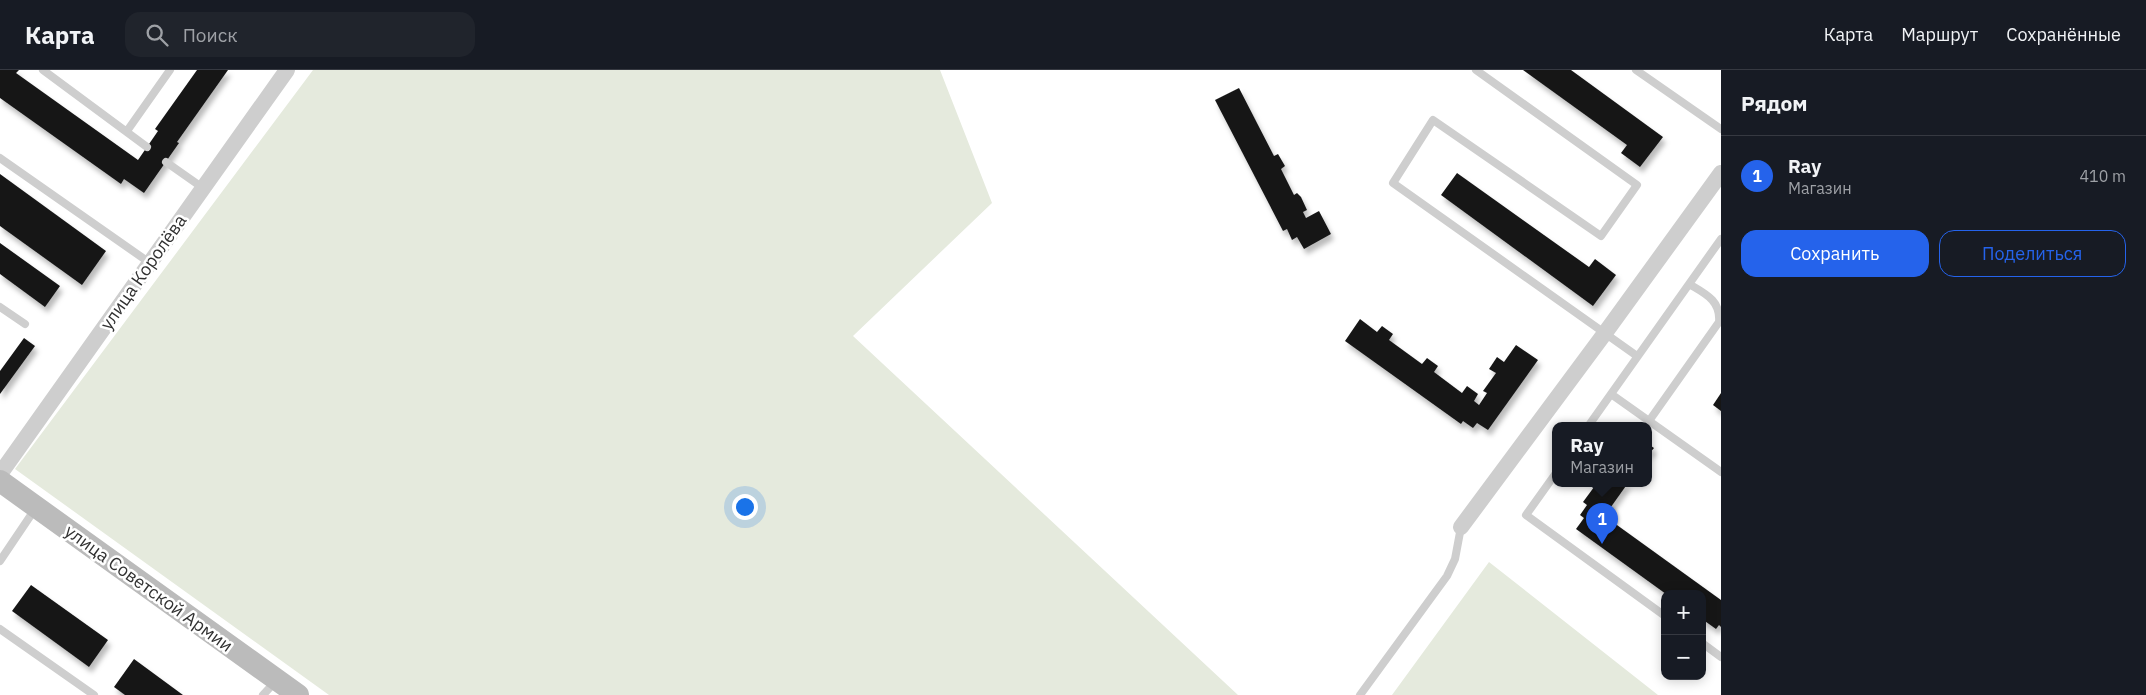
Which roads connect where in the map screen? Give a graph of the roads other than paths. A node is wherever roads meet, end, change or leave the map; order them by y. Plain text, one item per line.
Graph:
1 (42, 70) edge
2 (170, 70) edge
3 (287, 70) edge
4 (1476, 70) edge
5 (1636, 70) edge
6 (1721, 129) edge
7 (127, 131) junction
8 (147, 147) dead end
9 (0, 158) edge
10 (166, 162) dead end
11 (1721, 173) edge
12 (203, 188) junction
13 (1721, 239) edge
14 (150, 263) junction
15 (1689, 284) junction
16 (0, 307) edge
17 (25, 324) dead end
18 (1605, 333) junction
19 (1638, 356) junction
20 (1611, 394) junction
21 (1649, 421) joint
22 (1591, 422) edge
23 (1652, 423) edge
24 (1721, 472) edge
25 (0, 474) edge
26 (1552, 479) edge
27 (0, 481) edge
28 (36, 508) junction
29 (1460, 527) joint
30 (0, 561) edge
31 (1661, 613) edge
32 (0, 629) edge
33 (1706, 646) edge
34 (1721, 657) edge
35 (270, 687) edge
36 (94, 695) edge
37 (298, 695) edge
38 (1360, 695) edge

1 - 7 lane
2 - 7 lane
3 - 12 street, улица Королёва
4 - 18 lane
5 - 6 lane
7 - 8 lane
9 - 14 lane
10 - 12 lane
11 - 18 street
12 - 14 street, улица Королёва
13 - 15 lane
14 - 25 street, улица Королёва
15 - 19 lane
15 - 21 lane
16 - 17 lane
18 - 19 lane
18 - 29 street
19 - 20 lane
20 - 21 lane
20 - 22 lane
23 - 24 lane
26 - 31 lane
27 - 28 main road, улица Советской Армии
28 - 30 lane
28 - 35 main road, улица Советской Армии
29 - 38 lane
32 - 36 lane
33 - 34 lane
35 - 37 main road, улица Советской Армии

